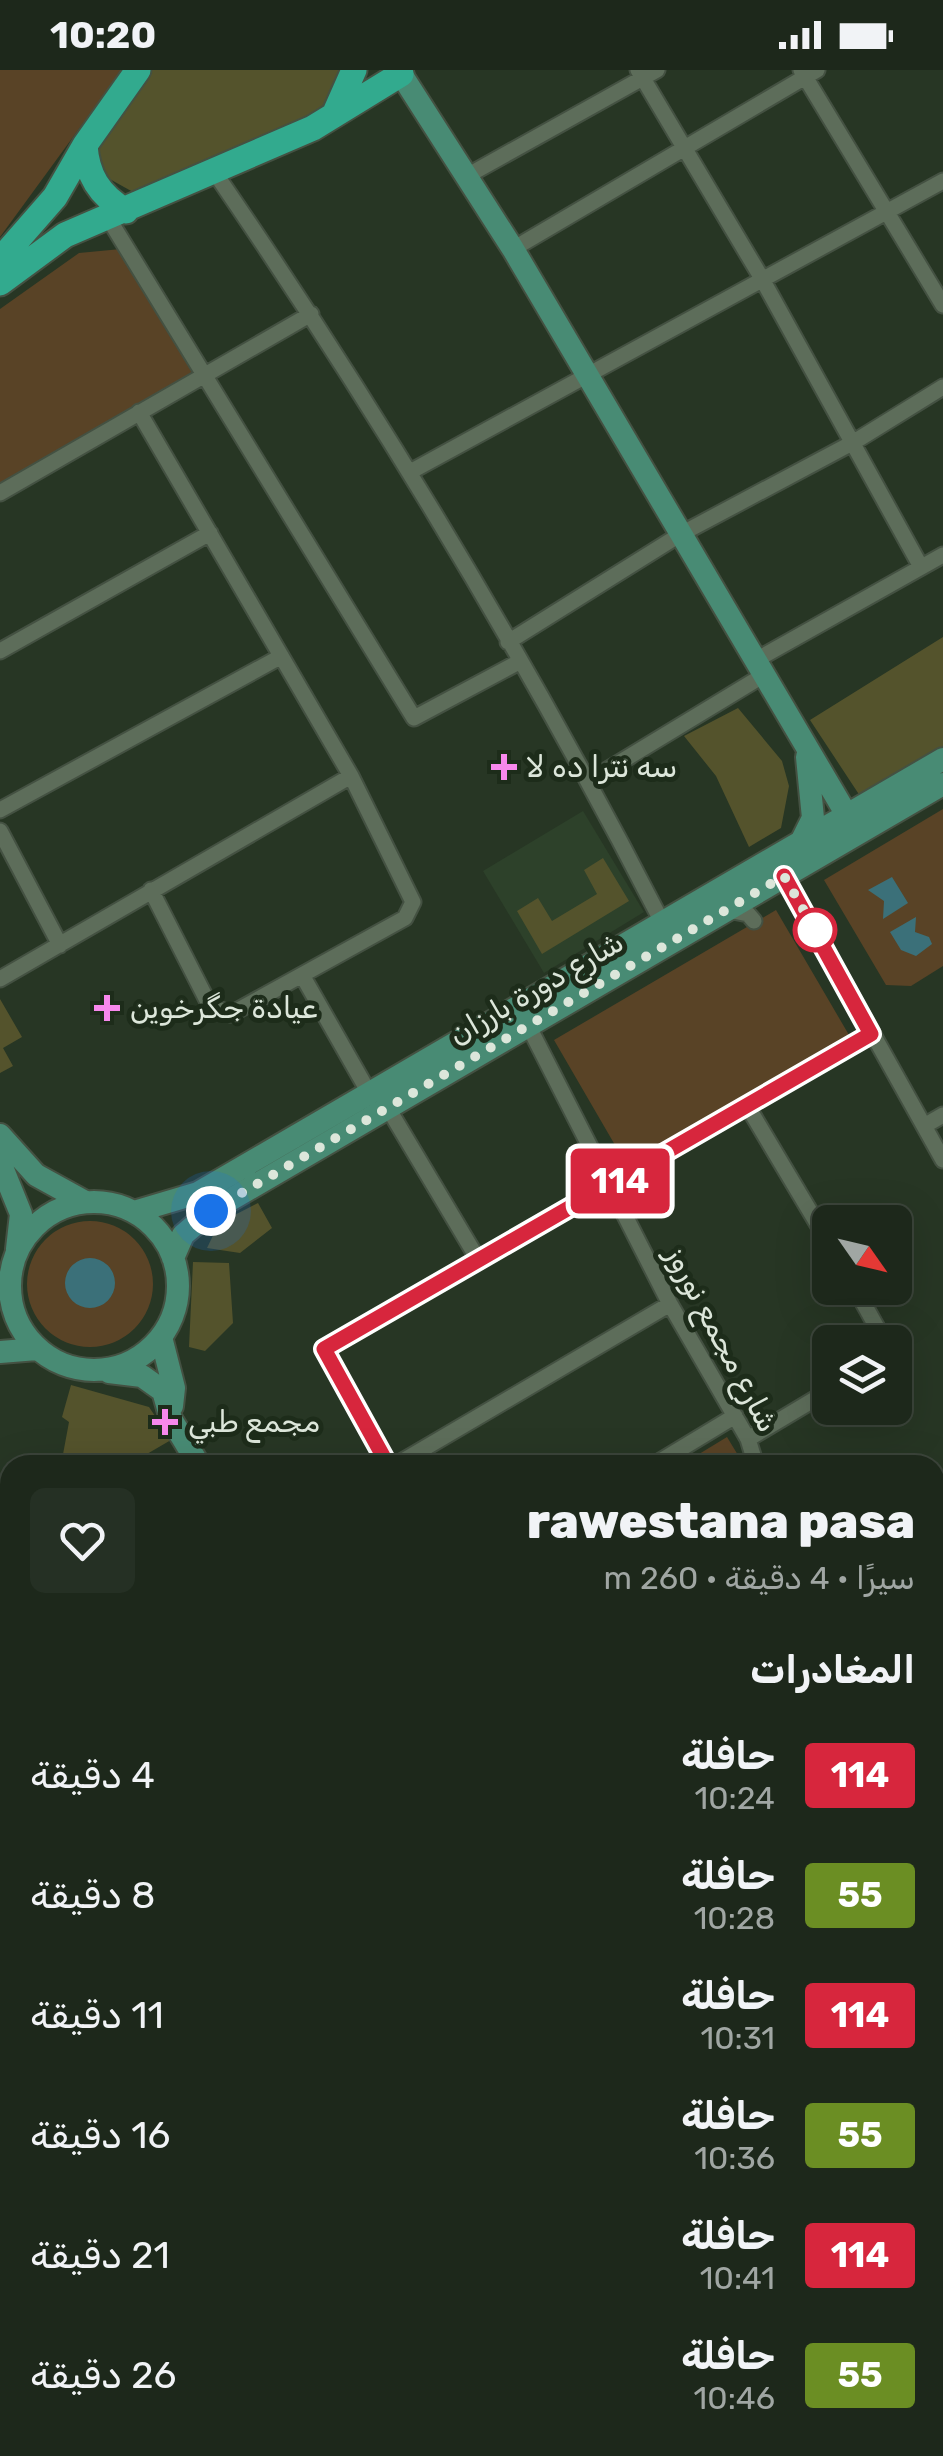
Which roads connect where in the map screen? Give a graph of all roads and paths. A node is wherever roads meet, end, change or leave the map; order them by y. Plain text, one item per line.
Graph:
1 (138, 70) edge
2 (354, 70) edge
3 (402, 71) edge
4 (808, 72) edge
5 (646, 73) edge
6 (334, 115) junction
7 (84, 144) junction
8 (687, 148) junction
9 (213, 170) junction
10 (465, 177) junction
11 (943, 181) edge
12 (889, 210) junction
13 (117, 213) junction
14 (513, 250) junction
15 (0, 260) edge
16 (762, 277) junction
17 (0, 283) edge
18 (943, 305) edge
19 (311, 314) junction
20 (205, 376) junction
21 (586, 376) junction
22 (943, 388) edge
23 (139, 412) junction
24 (854, 442) junction
25 (410, 472) junction
26 (0, 493) edge
27 (210, 533) junction
28 (681, 534) junction
29 (943, 555) edge
30 (921, 568) junction
31 (508, 642) junction
32 (0, 651) edge
33 (280, 657) junction
34 (520, 662) junction
35 (760, 667) junction
36 (803, 740) junction
37 (943, 759) edge
38 (352, 776) junction
39 (589, 780) junction
40 (943, 784) edge
41 (0, 810) edge
42 (848, 817) junction
43 (0, 831) edge
44 (800, 844) junction
45 (784, 876) junction
46 (151, 890) junction
47 (728, 910) junction
48 (754, 921) dead end
49 (662, 922) junction
50 (60, 944) junction
51 (302, 975) junction
52 (0, 979) edge
53 (528, 1025) junction
54 (871, 1034) junction
55 (368, 1091) junction
56 (748, 1107) junction
57 (388, 1108) junction
58 (943, 1115) edge
59 (924, 1126) junction
60 (0, 1136) edge
61 (943, 1160) edge
62 (0, 1162) edge
63 (612, 1186) junction
64 (85, 1202) junction
65 (134, 1212) junction
66 (812, 1215) edge
67 (17, 1250) junction
68 (173, 1258) junction
69 (479, 1261) junction
70 (670, 1304) junction
71 (6, 1314) edge
72 (161, 1338) junction
73 (37, 1349) junction
74 (0, 1352) edge
75 (91, 1371) junction
76 (812, 1401) edge
77 (735, 1416) junction
78 (171, 1419) junction
79 (748, 1438) junction
80 (193, 1455) edge
81 (382, 1455) edge
82 (413, 1455) edge
83 (671, 1455) edge
84 (753, 1455) edge

1 - 7 main road
2 - 6 main road
3 - 6 main road
3 - 10 main road
4 - 8 street
4 - 12 street
5 - 8 street
5 - 10 street
6 - 9 main road
7 - 13 main road
7 - 15 main road
8 - 14 street
8 - 16 street
9 - 13 main road
9 - 19 street
10 - 14 main road
11 - 12 street
12 - 16 street
12 - 18 street
13 - 17 main road
13 - 20 street
14 - 21 main road
16 - 21 street
16 - 24 street
19 - 20 street
19 - 25 street
20 - 23 street
20 - 34 street
21 - 25 street
21 - 28 main road
22 - 24 street
23 - 26 street
23 - 27 street
24 - 28 street
24 - 30 street
25 - 31 street
27 - 32 street
27 - 33 street
28 - 31 street
28 - 35 main road
29 - 30 street
30 - 35 street
31 - 34 street
33 - 38 street
33 - 41 street
34 - 39 street
35 - 36 main road
35 - 39 street
36 - 42 main road
36 - 44 main road
37 - 42 main road, شارع دورة بارزان
38 - 46 street
38 - 51 street
39 - 49 street
40 - 45 main road, شارع دورة بارزان
42 - 44 main road, شارع دورة بارزان
43 - 50 street
44 - 49 main road, شارع دورة بارزان
45 - 47 main road, شارع دورة بارزان
45 - 54 street
46 - 50 street
46 - 51 street
47 - 48 street
47 - 53 main road, شارع دورة بارزان
49 - 55 main road, شارع دورة بارزان
50 - 52 street
51 - 55 street
53 - 57 main road, شارع دورة بارزان
53 - 63 street, شارع مجمع نوروز
54 - 56 street
54 - 59 street
55 - 65 main road, شارع دورة بارزان
56 - 63 street
56 - 66 street
57 - 68 main road, شارع دورة بارزان
57 - 69 street
58 - 59 street
59 - 61 street
60 - 64 main road
62 - 67 main road
63 - 69 street
63 - 70 street, شارع مجمع نوروز
64 - 65 main road
64 - 67 main road
65 - 68 main road
67 - 71 main road
68 - 72 main road
69 - 81 street
70 - 77 street, شارع مجمع نوروز
70 - 82 street
71 - 73 main road
72 - 75 main road
72 - 78 main road
73 - 74 main road
73 - 75 main road
75 - 78 main road
76 - 79 street
77 - 79 street, شارع مجمع نوروز
77 - 83 street
78 - 80 main road
79 - 84 street, شارع مجمع نوروز

